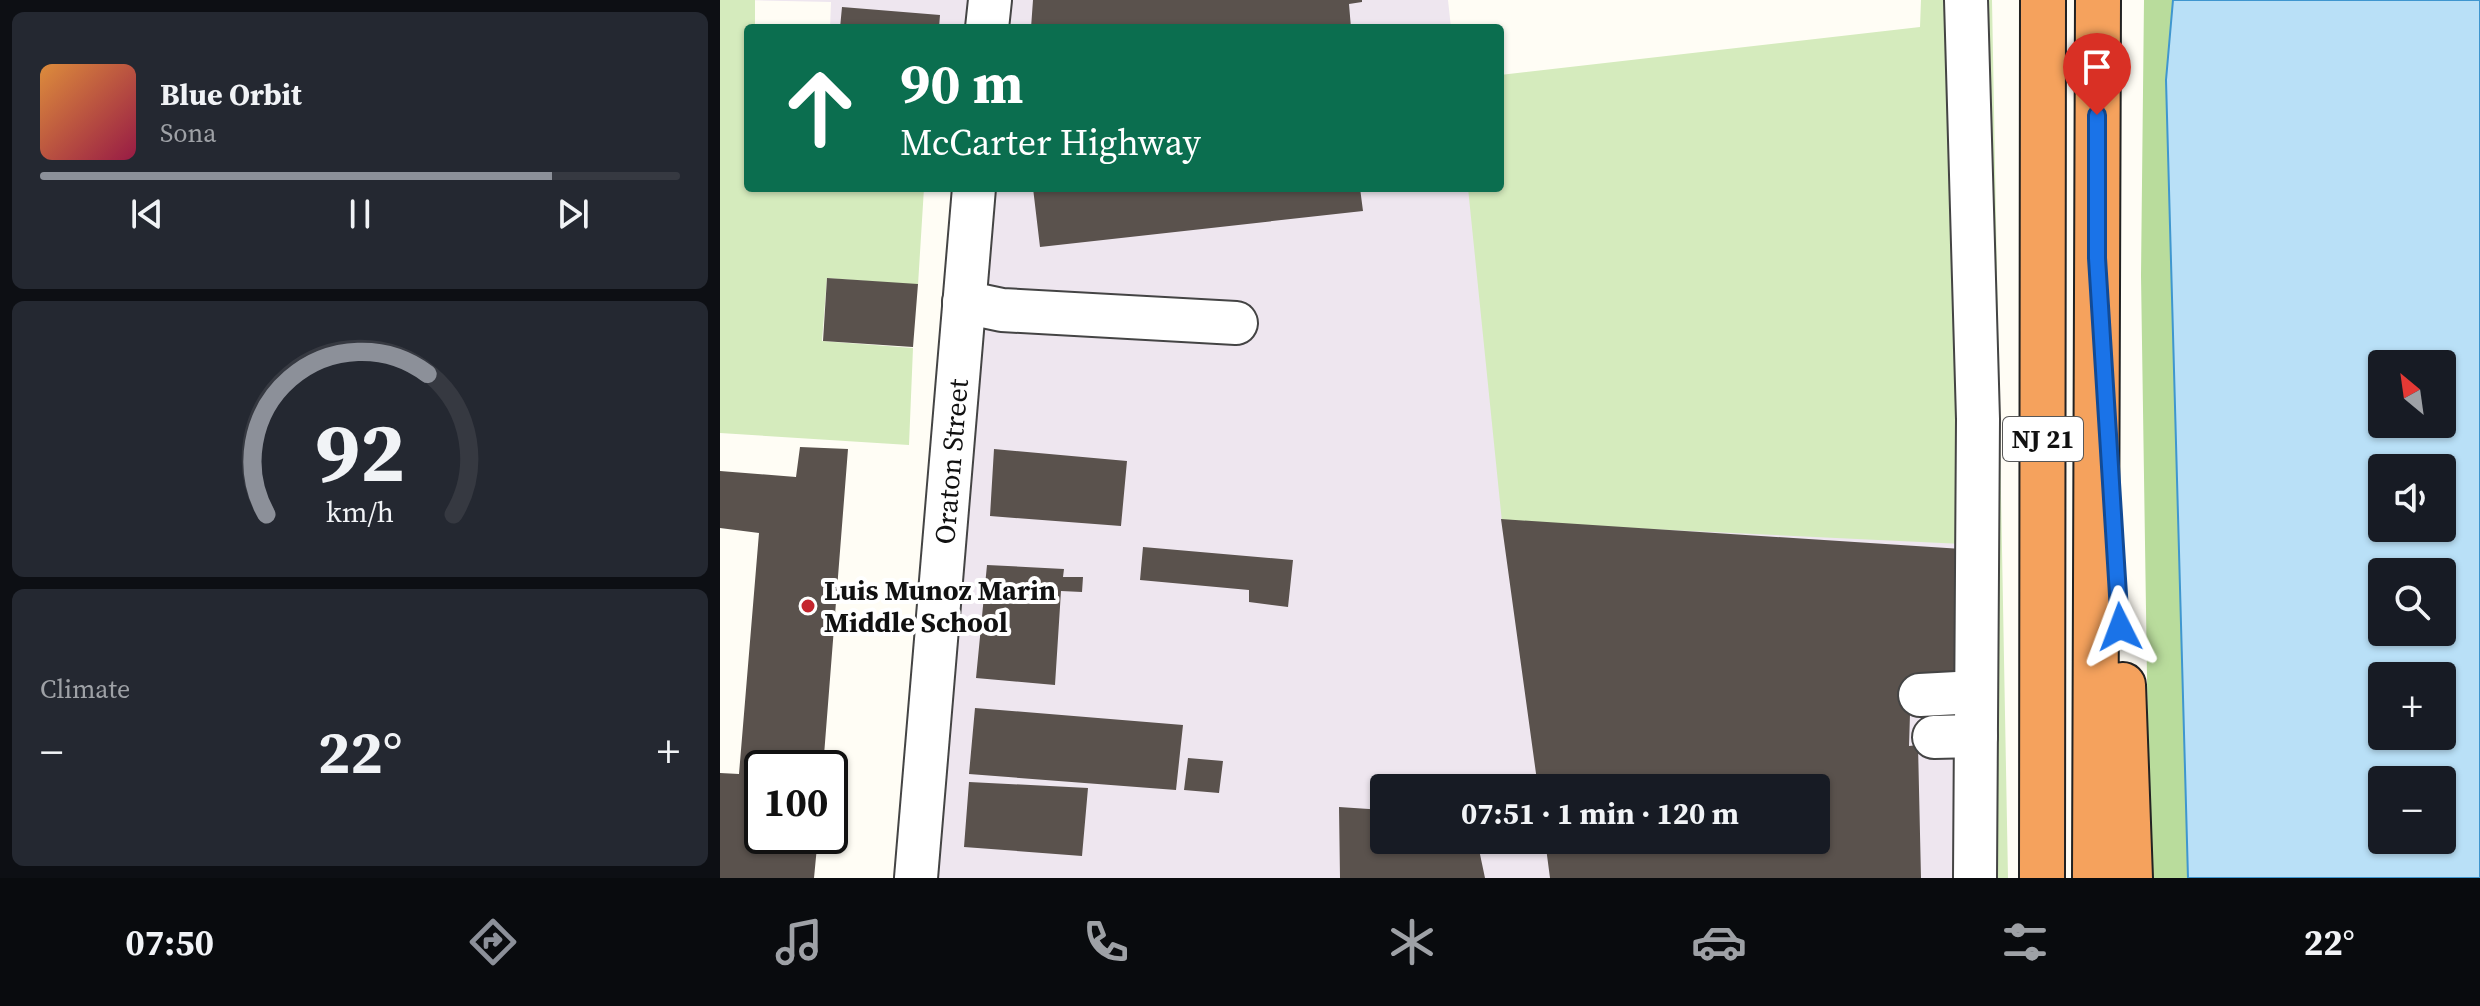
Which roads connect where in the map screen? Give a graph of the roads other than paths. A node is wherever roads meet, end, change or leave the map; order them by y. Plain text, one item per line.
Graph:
1 (990, 0) edge
2 (1966, 0) edge
3 (2026, 0) edge
4 (2043, 0) edge
5 (2098, 0) edge
6 (987, 24) edge
7 (974, 192) edge
8 (2043, 205) junction
9 (2097, 258) junction
10 (964, 302) junction
11 (1236, 323) dead end
12 (1976, 692) junction
13 (1920, 695) dead end
14 (1976, 736) junction
15 (1934, 737) dead end
16 (1964, 869) edge
17 (916, 878) edge
18 (2042, 878) edge
19 (2095, 878) edge
20 (2130, 878) edge

1 - 6 street
2 - 12 street
3 - 8 highway
4 - 8 highway, NJ 21
5 - 9 highway, NJ 21
7 - 10 street, Oraton Street
8 - 18 highway, NJ 21
9 - 19 highway, NJ 21
9 - 20 highway
10 - 11 street
10 - 17 street, Oraton Street
12 - 13 street
12 - 14 street
14 - 15 street
14 - 16 street

